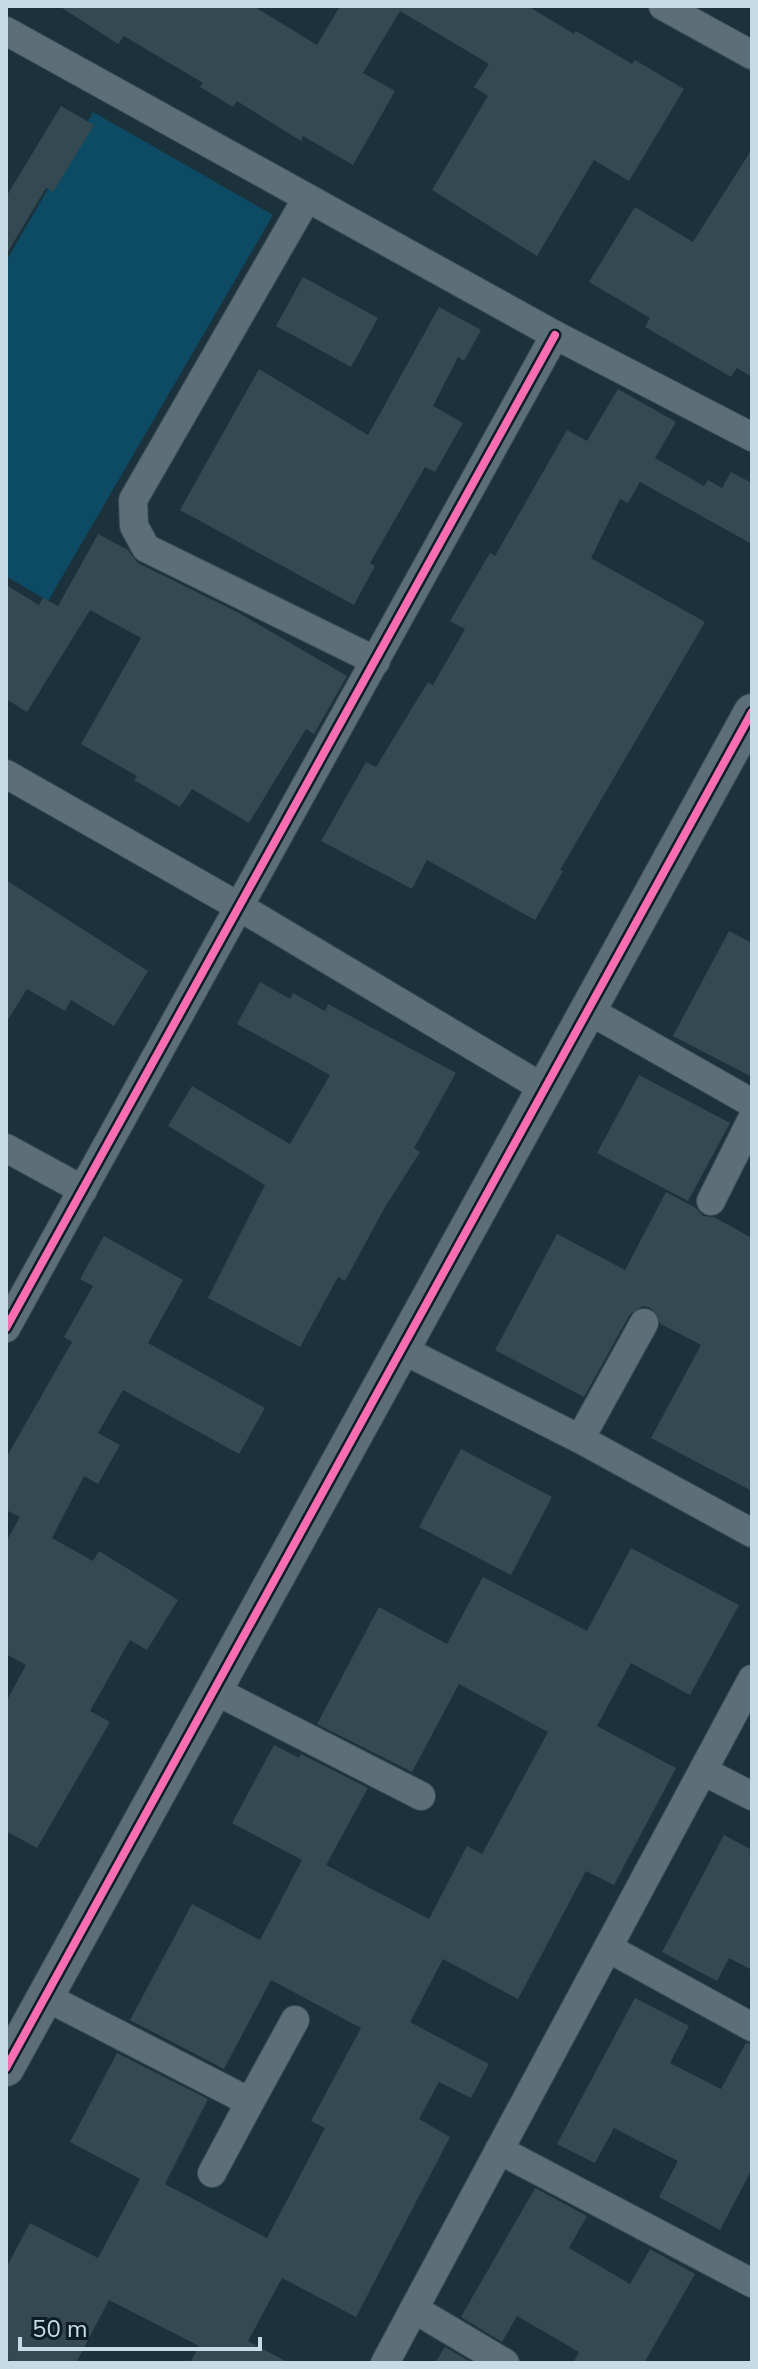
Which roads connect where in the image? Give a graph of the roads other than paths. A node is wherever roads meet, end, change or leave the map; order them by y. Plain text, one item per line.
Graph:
1 (663, 6) edge
2 (6, 31) edge
3 (752, 55) edge
4 (307, 198) junction
5 (555, 335) junction
6 (752, 437) edge
7 (376, 661) junction
8 (752, 712) edge
9 (9, 783) edge
10 (238, 906) junction
11 (588, 1010) junction
12 (545, 1089) junction
13 (752, 1103) edge
14 (752, 1119) edge
15 (6, 1148) edge
16 (83, 1190) junction
17 (711, 1201) dead end
18 (644, 1323) dead end
19 (6, 1328) edge
20 (401, 1349) junction
21 (580, 1439) junction
22 (752, 1533) edge
23 (752, 1679) edge
24 (214, 1690) junction
25 (703, 1771) junction
26 (421, 1796) dead end
27 (752, 1796) edge
28 (608, 1948) junction
29 (46, 1997) junction
30 (295, 2020) dead end
31 (752, 2027) edge
32 (6, 2068) edge
33 (250, 2102) junction
34 (499, 2150) junction
35 (212, 2173) dead end
36 (752, 2283) edge
37 (414, 2309) junction
38 (385, 2363) edge
39 (505, 2363) edge

1 - 3 street
2 - 4 street
4 - 5 street
4 - 7 street
5 - 6 street
5 - 7 street
7 - 10 street
8 - 11 street
9 - 10 street
10 - 12 street
10 - 16 street
11 - 12 street
11 - 13 street
12 - 20 street
14 - 17 street
15 - 16 street
16 - 19 street
18 - 21 street
20 - 21 street
20 - 24 street
21 - 22 street
23 - 25 street
24 - 26 street
24 - 29 street
25 - 27 street
25 - 28 street
28 - 31 street
28 - 34 street
29 - 32 street
29 - 33 street
30 - 33 street
33 - 35 street
34 - 36 street
34 - 37 street
37 - 38 street
37 - 39 street

